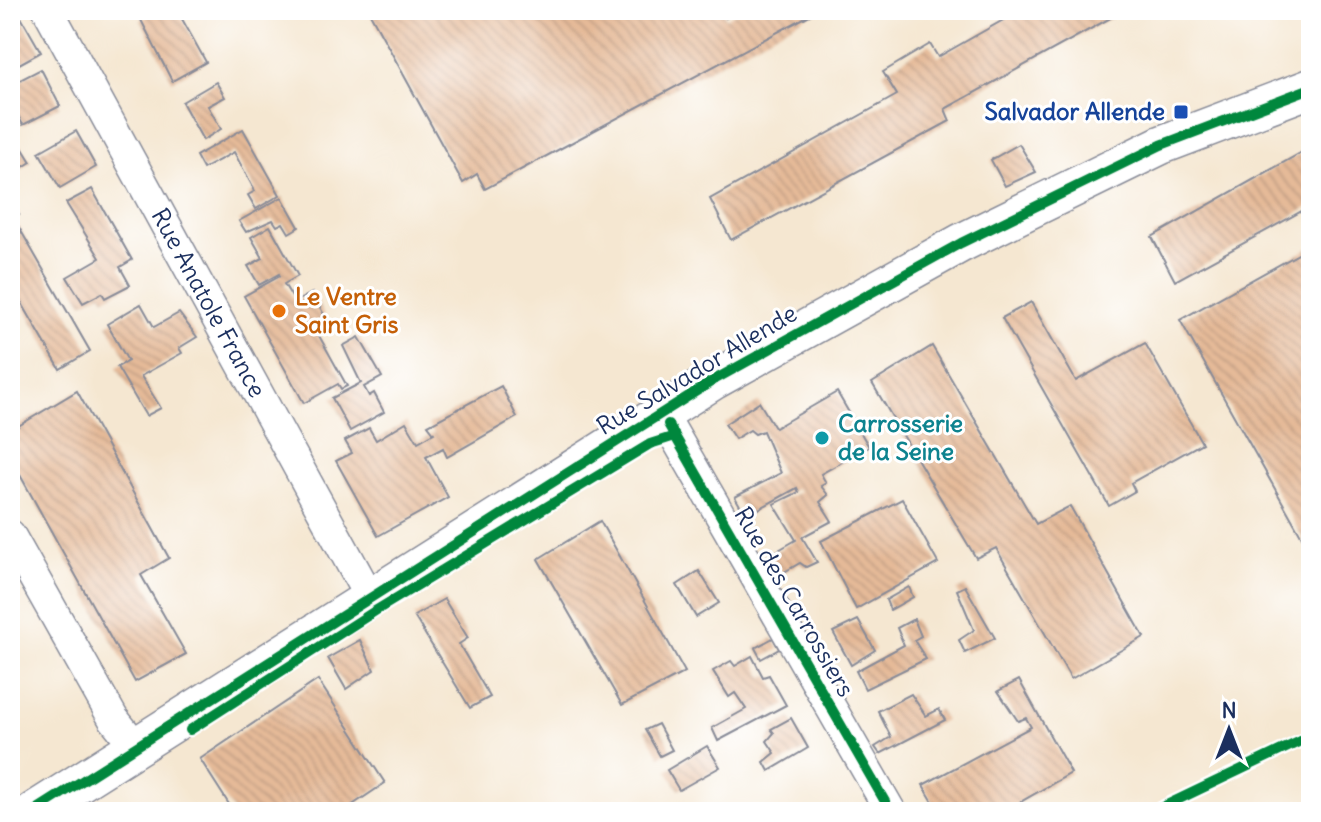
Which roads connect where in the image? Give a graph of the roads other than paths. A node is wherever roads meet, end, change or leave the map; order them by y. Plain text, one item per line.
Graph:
1 (48, 10) edge
2 (1311, 88) edge
3 (661, 412) junction
4 (10, 535) edge
5 (370, 598) junction
6 (137, 748) junction
7 (33, 812) edge
8 (891, 812) edge

1 - 5 street, Rue Anatole France
2 - 3 street, Rue Salvador Allende
3 - 5 street, Rue Salvador Allende
3 - 8 street, Rue des Carrossiers
4 - 6 street
5 - 6 street, Rue Salvador Allende
6 - 7 street, Rue Salvador Allende

